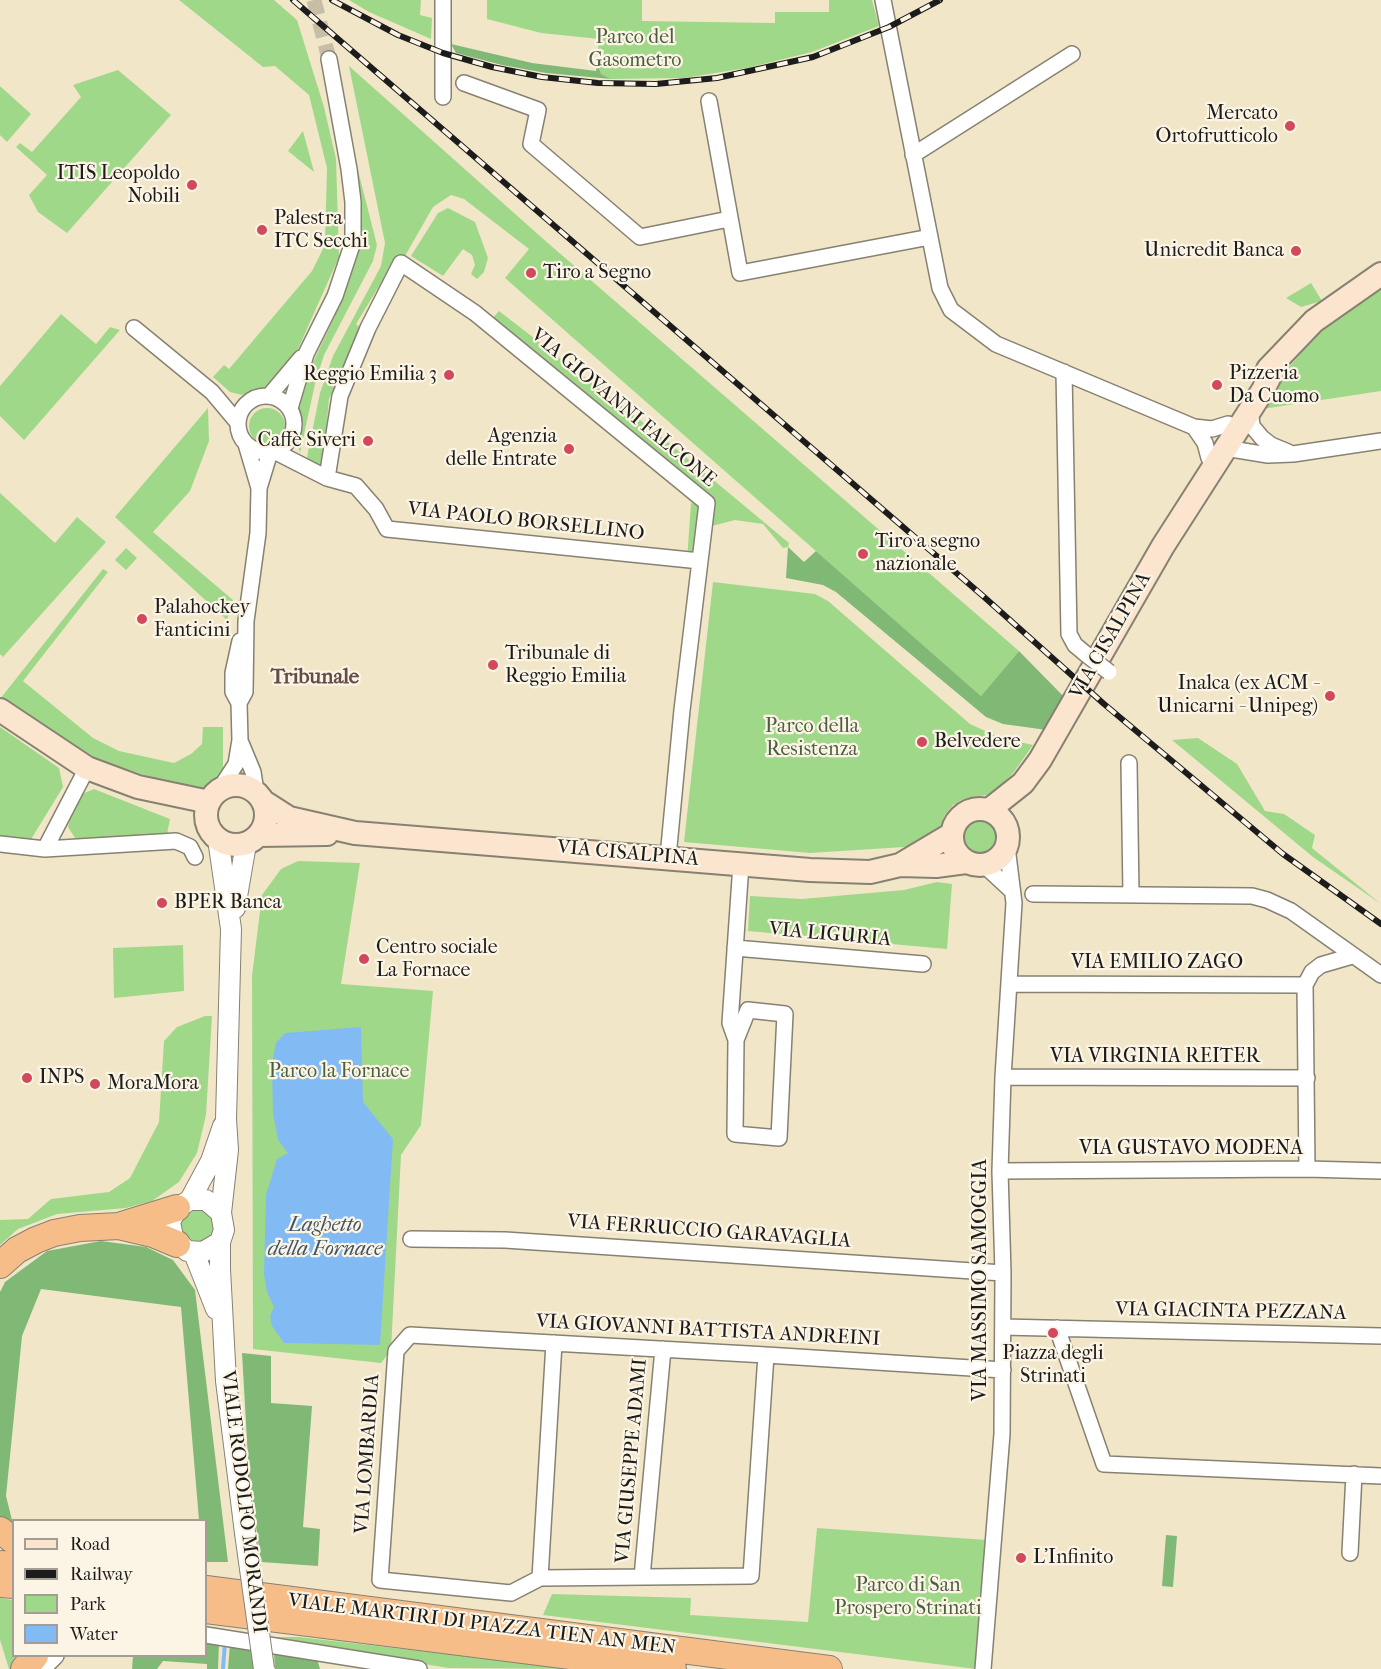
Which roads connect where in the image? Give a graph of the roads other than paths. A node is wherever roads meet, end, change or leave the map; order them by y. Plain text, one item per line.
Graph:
1 (443, 0) edge
2 (883, 0) edge
3 (1072, 54) dead end
4 (329, 59) tunnel mouth
5 (464, 83) dead end
6 (443, 97) dead end
7 (709, 101) dead end
8 (914, 155) junction
9 (729, 219) junction
10 (930, 237) junction
11 (1381, 274) edge
12 (134, 328) dead end
13 (306, 354) junction
14 (1279, 358) junction
15 (1064, 372) junction
16 (212, 392) junction
17 (269, 396) junction
18 (244, 406) junction
19 (290, 408) junction
20 (1250, 408) junction
21 (238, 423) junction
22 (1228, 424) junction
23 (1194, 427) junction
24 (1381, 441) edge
25 (288, 442) junction
26 (246, 444) junction
27 (272, 451) junction
28 (1217, 453) junction
29 (1293, 454) junction
30 (302, 465) junction
31 (327, 478) junction
32 (259, 488) junction
33 (700, 561) junction
34 (1109, 672) dead end
35 (0, 710) edge
36 (240, 740) junction
37 (1128, 764) dead end
38 (87, 768) junction
39 (1023, 783) junction
40 (260, 797) junction
41 (989, 810) junction
42 (213, 813) junction
43 (355, 832) junction
44 (952, 834) junction
45 (1007, 838) junction
46 (252, 840) junction
47 (0, 844) edge
48 (45, 849) junction
49 (195, 857) dead end
50 (668, 857) junction
51 (975, 863) junction
52 (741, 864) junction
53 (900, 865) junction
54 (1012, 891) junction
55 (1034, 894) dead end
56 (1131, 894) junction
57 (231, 929) junction
58 (735, 948) junction
59 (1352, 956) junction
60 (923, 964) dead end
61 (1381, 975) edge
62 (1009, 984) junction
63 (1305, 985) junction
64 (736, 1040) junction
65 (1003, 1077) junction
66 (1307, 1078) junction
67 (226, 1119) junction
68 (1307, 1169) junction
69 (1000, 1171) junction
70 (1381, 1171) edge
71 (183, 1204) junction
72 (222, 1213) junction
73 (119, 1226) junction
74 (411, 1239) dead end
75 (220, 1242) junction
76 (185, 1248) junction
77 (0, 1265) edge
78 (1003, 1273) junction
79 (1003, 1327) junction
80 (1057, 1328) junction
81 (224, 1335) junction
82 (410, 1335) joint
83 (1381, 1336) edge
84 (554, 1343) junction
85 (663, 1349) junction
86 (766, 1355) junction
87 (1003, 1370) junction
88 (1354, 1474) junction
89 (1381, 1476) edge
90 (0, 1530) edge
91 (12, 1539) edge
92 (1350, 1553) dead end
93 (642, 1577) junction
94 (540, 1578) junction
95 (207, 1589) edge
96 (210, 1611) edge
97 (207, 1635) edge
98 (34, 1657) edge
99 (55, 1657) edge
100 (24, 1669) edge
101 (43, 1669) edge
102 (264, 1669) edge
103 (419, 1669) edge
104 (673, 1669) edge
105 (829, 1669) edge
106 (983, 1669) edge

1 - 6 street
2 - 8 street
3 - 8 street
4 - 13 street
5 - 9 street
7 - 9 street
8 - 10 street
9 - 10 street
10 - 15 street
11 - 14 main road, VIA CISALPINA
12 - 16 street
13 - 17 street
13 - 19 street
14 - 20 main road, VIA CISALPINA
14 - 22 main road, VIA CISALPINA
15 - 23 street
15 - 34 street, bridge
16 - 18 street
16 - 21 street
17 - 18 street
17 - 19 street
18 - 21 street
19 - 25 street
20 - 28 main road, VIA CISALPINA
20 - 29 street
21 - 26 street
22 - 23 street
22 - 28 main road, VIA CISALPINA
23 - 28 street
24 - 29 street
25 - 27 street
25 - 30 street
26 - 27 street
26 - 32 street
27 - 30 street, VIA PAOLO BORSELLINO
27 - 32 street
28 - 29 street
28 - 39 main road, VIA CISALPINA
30 - 31 street, VIA PAOLO BORSELLINO
31 - 33 street, VIA PAOLO BORSELLINO
31 - 33 street, VIA GIOVANNI FALCONE
32 - 36 street
33 - 50 street, VIA GIOVANNI FALCONE
35 - 38 main road, VIA CISALPINA
36 - 40 street
36 - 42 street
37 - 56 street
38 - 42 main road, VIA CISALPINA
38 - 48 street
39 - 41 main road, VIA CISALPINA
39 - 45 main road, VIA CISALPINA
40 - 42 main road, VIA CISALPINA
40 - 43 main road, VIA CISALPINA
40 - 46 main road
41 - 44 main road, VIA CISALPINA
41 - 45 main road
42 - 46 main road, VIA CISALPINA
42 - 57 street, VIALE RODOLFO MORANDI
43 - 46 main road, VIA CISALPINA
43 - 50 main road, VIA CISALPINA
44 - 51 main road
44 - 53 main road, VIA CISALPINA
45 - 51 main road
45 - 54 street, VIA MASSIMO SAMOGGIA
46 - 57 street, VIALE RODOLFO MORANDI
47 - 48 street
48 - 49 street
50 - 52 main road, VIA CISALPINA
51 - 53 main road, VIA CISALPINA
51 - 54 street
52 - 53 main road, VIA CISALPINA
52 - 58 street
54 - 62 street, VIA MASSIMO SAMOGGIA
55 - 56 street
56 - 59 street
57 - 67 street, VIALE RODOLFO MORANDI
58 - 60 street, VIA LIGURIA
58 - 64 street
59 - 61 street
59 - 63 street
62 - 63 street, VIA EMILIO ZAGO
62 - 65 street, VIA MASSIMO SAMOGGIA
63 - 66 street
64 - 64 street
65 - 66 street, VIA VIRGINIA REITER
65 - 69 street, VIA MASSIMO SAMOGGIA
66 - 68 street
67 - 71 street, VIALE RODOLFO MORANDI
67 - 72 street, VIALE RODOLFO MORANDI
68 - 69 street, VIA GUSTAVO MODENA
68 - 70 street, VIA GUSTAVO MODENA
69 - 78 street, VIA MASSIMO SAMOGGIA
71 - 72 street
71 - 73 highway
71 - 76 street, VIALE RODOLFO MORANDI
72 - 75 street, VIALE RODOLFO MORANDI
73 - 76 highway
73 - 77 highway
74 - 78 street, VIA FERRUCCIO GARAVAGLIA
75 - 76 street
75 - 81 street, VIALE RODOLFO MORANDI
76 - 81 street, VIALE RODOLFO MORANDI
78 - 79 street, VIA MASSIMO SAMOGGIA
79 - 80 street
79 - 87 street, VIA MASSIMO SAMOGGIA
80 - 83 street, VIA GIACINTA PEZZANA
80 - 88 street
81 - 102 street, VIALE RODOLFO MORANDI, bridge
82 - 84 street, VIA GIOVANNI BATTISTA ANDREINI
82 - 94 street, VIA LOMBARDIA
84 - 85 street, VIA GIOVANNI BATTISTA ANDREINI
84 - 94 street
85 - 86 street, VIA GIOVANNI BATTISTA ANDREINI
85 - 93 street, VIA GIUSEPPE ADAMI
86 - 87 street, VIA GIOVANNI BATTISTA ANDREINI
86 - 93 street
87 - 106 street, VIA MASSIMO SAMOGGIA
88 - 89 street
88 - 92 street
90 - 91 highway
93 - 94 street
95 - 105 highway, VIALE MARTIRI DI PIAZZA TIEN AN MEN
96 - 104 highway, VIALE MARTIRI DI PIAZZA TIEN AN MEN
97 - 103 street
98 - 100 highway
99 - 101 street

